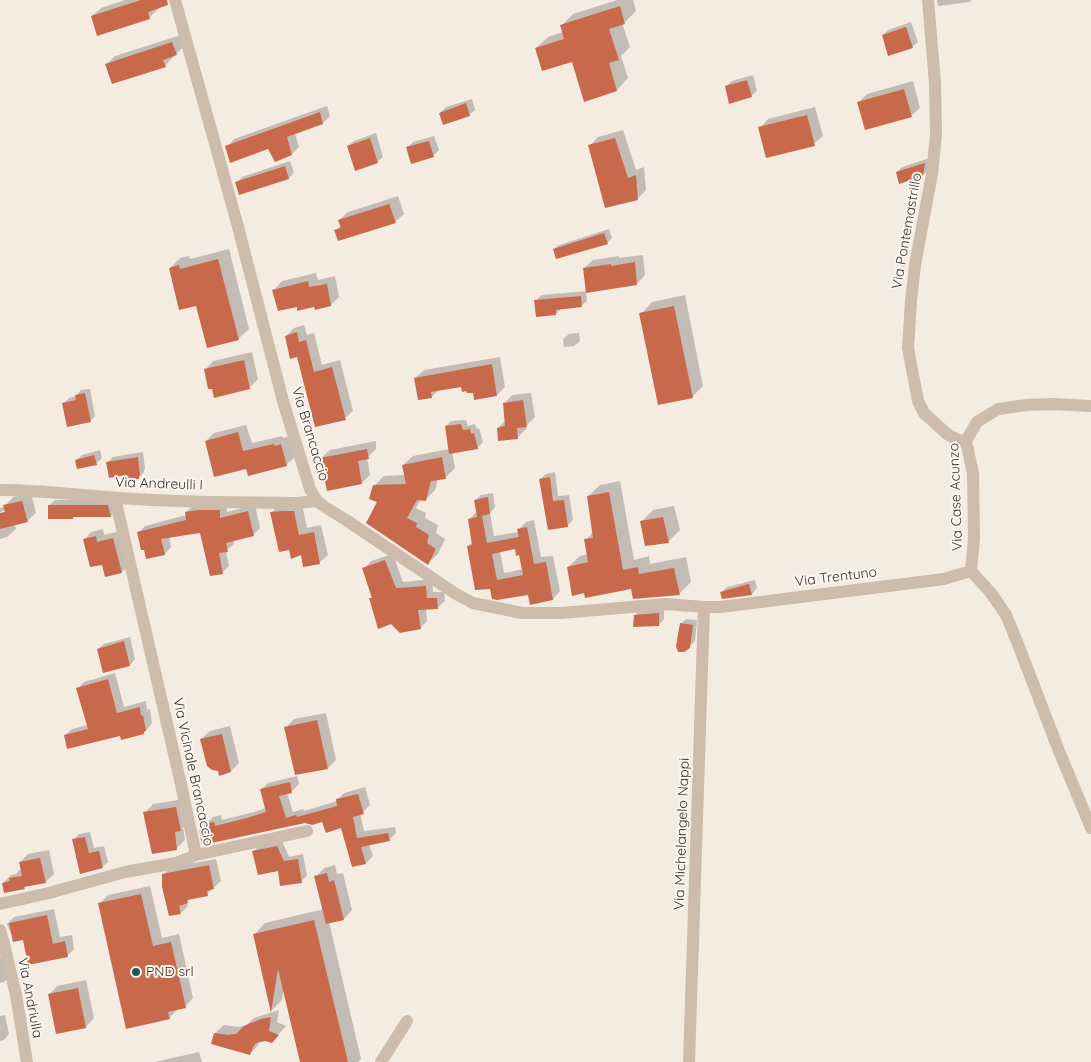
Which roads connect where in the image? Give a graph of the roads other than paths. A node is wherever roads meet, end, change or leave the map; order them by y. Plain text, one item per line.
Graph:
1 (175, 0) edge
2 (928, 0) edge
3 (1091, 406) edge
4 (966, 441) junction
5 (0, 490) edge
6 (115, 498) junction
7 (317, 501) junction
8 (971, 571) junction
9 (704, 607) junction
10 (1091, 828) edge
11 (307, 831) dead end
12 (196, 855) junction
13 (0, 904) edge
14 (0, 930) edge
15 (2, 945) edge
16 (407, 1021) dead end
17 (27, 1062) edge
18 (381, 1062) edge
19 (690, 1062) edge

1 - 7 street, Via Brancaccio
2 - 4 street, Via Pontemastrillo
3 - 4 street, Via Case Acunzo
4 - 8 street, Via Case Acunzo
5 - 6 street, Via Andreulli I
6 - 7 street, Via Andreulli I
6 - 12 street, Via Vicinale Brancaccio
7 - 9 street, Via Brancaccio
8 - 9 street, Via Trentuno
8 - 10 street
9 - 19 street, Via Michelangelo Nappi
11 - 12 street
12 - 13 street, Via Vicinale Brancaccio
14 - 15 street
15 - 17 street, Via Andriulla
16 - 18 street

